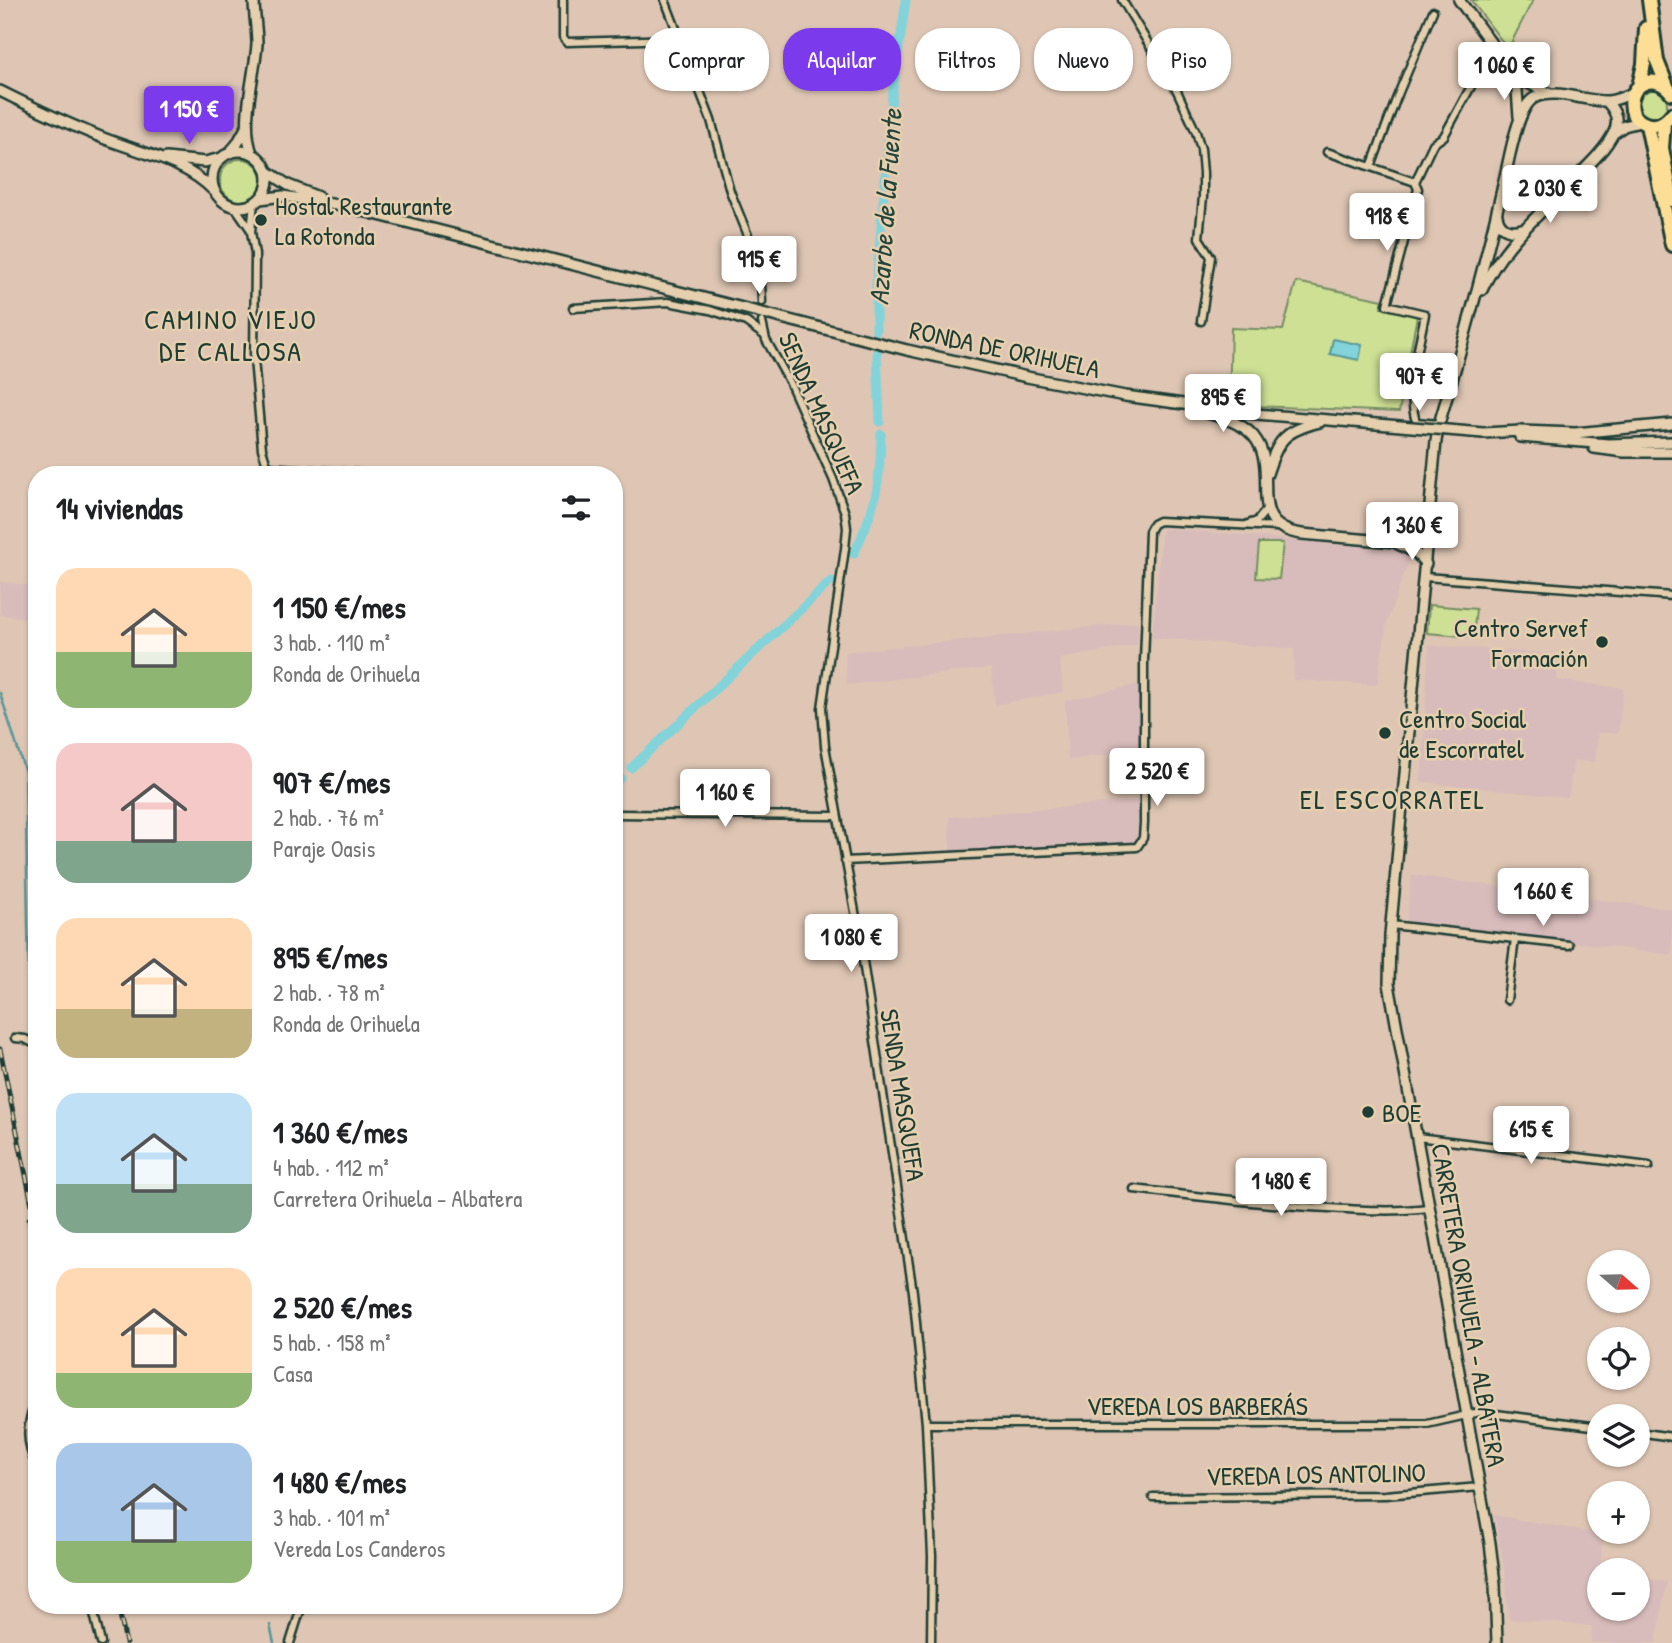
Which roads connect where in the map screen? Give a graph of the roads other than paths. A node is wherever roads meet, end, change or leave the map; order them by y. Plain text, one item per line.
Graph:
1 (254, 0) edge
2 (563, 0) edge
3 (665, 0) edge
4 (1122, 0) edge
5 (1459, 0) edge
6 (1648, 0) edge
7 (1433, 11) dead end
8 (676, 28) edge
9 (644, 40) edge
10 (1493, 46) junction
11 (1516, 77) junction
12 (1636, 90) junction
13 (1669, 90) edge
14 (0, 91) edge
15 (700, 91) edge
16 (1550, 94) junction
17 (1606, 101) junction
18 (1670, 118) edge
19 (249, 121) junction
20 (1519, 124) junction
21 (1644, 124) junction
22 (1614, 133) junction
23 (1327, 152) dead end
24 (252, 153) junction
25 (225, 155) junction
26 (157, 156) junction
27 (1371, 167) junction
28 (267, 171) junction
29 (1415, 182) junction
30 (214, 191) junction
31 (1672, 200) edge
32 (257, 201) junction
33 (343, 206) junction
34 (235, 207) junction
35 (1497, 213) junction
36 (1525, 228) junction
37 (251, 232) junction
38 (1672, 245) edge
39 (762, 302) dead end
40 (573, 308) dead end
41 (1472, 310) junction
42 (1201, 321) dead end
43 (762, 322) dead end
44 (765, 337) junction
45 (1172, 402) junction
46 (1326, 421) junction
47 (1439, 424) junction
48 (1672, 424) edge
49 (1483, 433) junction
50 (1555, 440) junction
51 (1672, 442) edge
52 (1672, 452) edge
53 (268, 466) edge
54 (1266, 479) junction
55 (1267, 509) junction
56 (1429, 513) junction
57 (1243, 526) junction
58 (1277, 527) junction
59 (1395, 542) junction
60 (1427, 544) junction
61 (1426, 564) junction
62 (1425, 577) junction
63 (1672, 596) edge
64 (623, 814) edge
65 (836, 816) junction
66 (845, 861) junction
67 (1391, 925) junction
68 (1515, 939) junction
69 (1569, 945) dead end
70 (1507, 1000) dead end
71 (15, 1038) dead end
72 (28, 1041) edge
73 (1417, 1137) junction
74 (1649, 1166) dead end
75 (1134, 1189) dead end
76 (1428, 1208) junction
77 (1466, 1415) junction
78 (926, 1424) junction
79 (1587, 1425) edge
80 (1650, 1434) edge
81 (1672, 1437) edge
82 (1480, 1487) junction
83 (1153, 1497) dead end
84 (94, 1614) edge
85 (299, 1614) edge
86 (101, 1643) edge
87 (290, 1643) edge
88 (931, 1643) edge
89 (1497, 1643) edge

1 - 19 main road
2 - 9 street
3 - 8 street, SENDA MASQUEFA
4 - 42 street
5 - 10 main road
6 - 12 highway
6 - 13 highway
7 - 27 street
10 - 11 main road
10 - 29 street
11 - 16 main road
11 - 20 main road
12 - 13 highway
12 - 17 main road
12 - 21 highway
14 - 26 main road
15 - 39 street, SENDA MASQUEFA
16 - 17 main road
16 - 20 main road
17 - 22 main road
18 - 21 highway
18 - 31 highway
19 - 24 main road
19 - 25 main road
20 - 35 main road
21 - 22 main road
21 - 38 highway
22 - 36 main road
23 - 27 street
24 - 25 main road
24 - 28 main road, RONDA DE ORIHUELA
25 - 26 main road
25 - 30 main road
26 - 30 main road
27 - 29 street
28 - 32 main road
28 - 33 main road, RONDA DE ORIHUELA
29 - 47 street
30 - 34 main road
32 - 33 main road, RONDA DE ORIHUELA
32 - 34 main road, RONDA DE ORIHUELA
32 - 37 street
33 - 45 main road, RONDA DE ORIHUELA
34 - 37 street
35 - 36 main road
35 - 41 main road
36 - 41 main road
37 - 53 street
40 - 44 street
41 - 47 main road, CARRETERA ORIHUELA - ALBATERA
43 - 44 street, SENDA MASQUEFA
44 - 65 street, SENDA MASQUEFA
45 - 46 main road, RONDA DE ORIHUELA
45 - 54 main road
46 - 49 main road, RONDA DE ORIHUELA, bridge
46 - 54 main road
47 - 56 main road, CARRETERA ORIHUELA - ALBATERA
48 - 49 main road
49 - 50 main road, RONDA DE ORIHUELA
50 - 51 main road, RONDA DE ORIHUELA
50 - 52 main road
54 - 55 main road
55 - 57 street
55 - 58 main road
56 - 59 main road
56 - 60 main road, CARRETERA ORIHUELA - ALBATERA
57 - 58 street
57 - 66 street
58 - 59 main road
59 - 60 main road
59 - 61 main road
60 - 61 main road, CARRETERA ORIHUELA - ALBATERA
61 - 62 main road, CARRETERA ORIHUELA - ALBATERA
62 - 63 street
62 - 67 main road, CARRETERA ORIHUELA - ALBATERA
64 - 65 street
65 - 66 street, SENDA MASQUEFA
66 - 78 street, SENDA MASQUEFA
67 - 68 street
67 - 73 main road, CARRETERA ORIHUELA - ALBATERA
68 - 69 street
68 - 70 street
71 - 72 street
73 - 74 street
73 - 76 main road, CARRETERA ORIHUELA - ALBATERA
75 - 76 street
76 - 77 main road, CARRETERA ORIHUELA - ALBATERA
77 - 78 street, VEREDA LOS BARBERÁS
77 - 79 street, VEREDA LOS BARBERÁS
77 - 82 main road, CARRETERA ORIHUELA - ALBATERA
78 - 88 street, SENDA MASQUEFA
80 - 81 street
82 - 83 street, VEREDA LOS ANTOLINO
82 - 89 main road, CARRETERA ORIHUELA - ALBATERA
84 - 86 street
85 - 87 street

